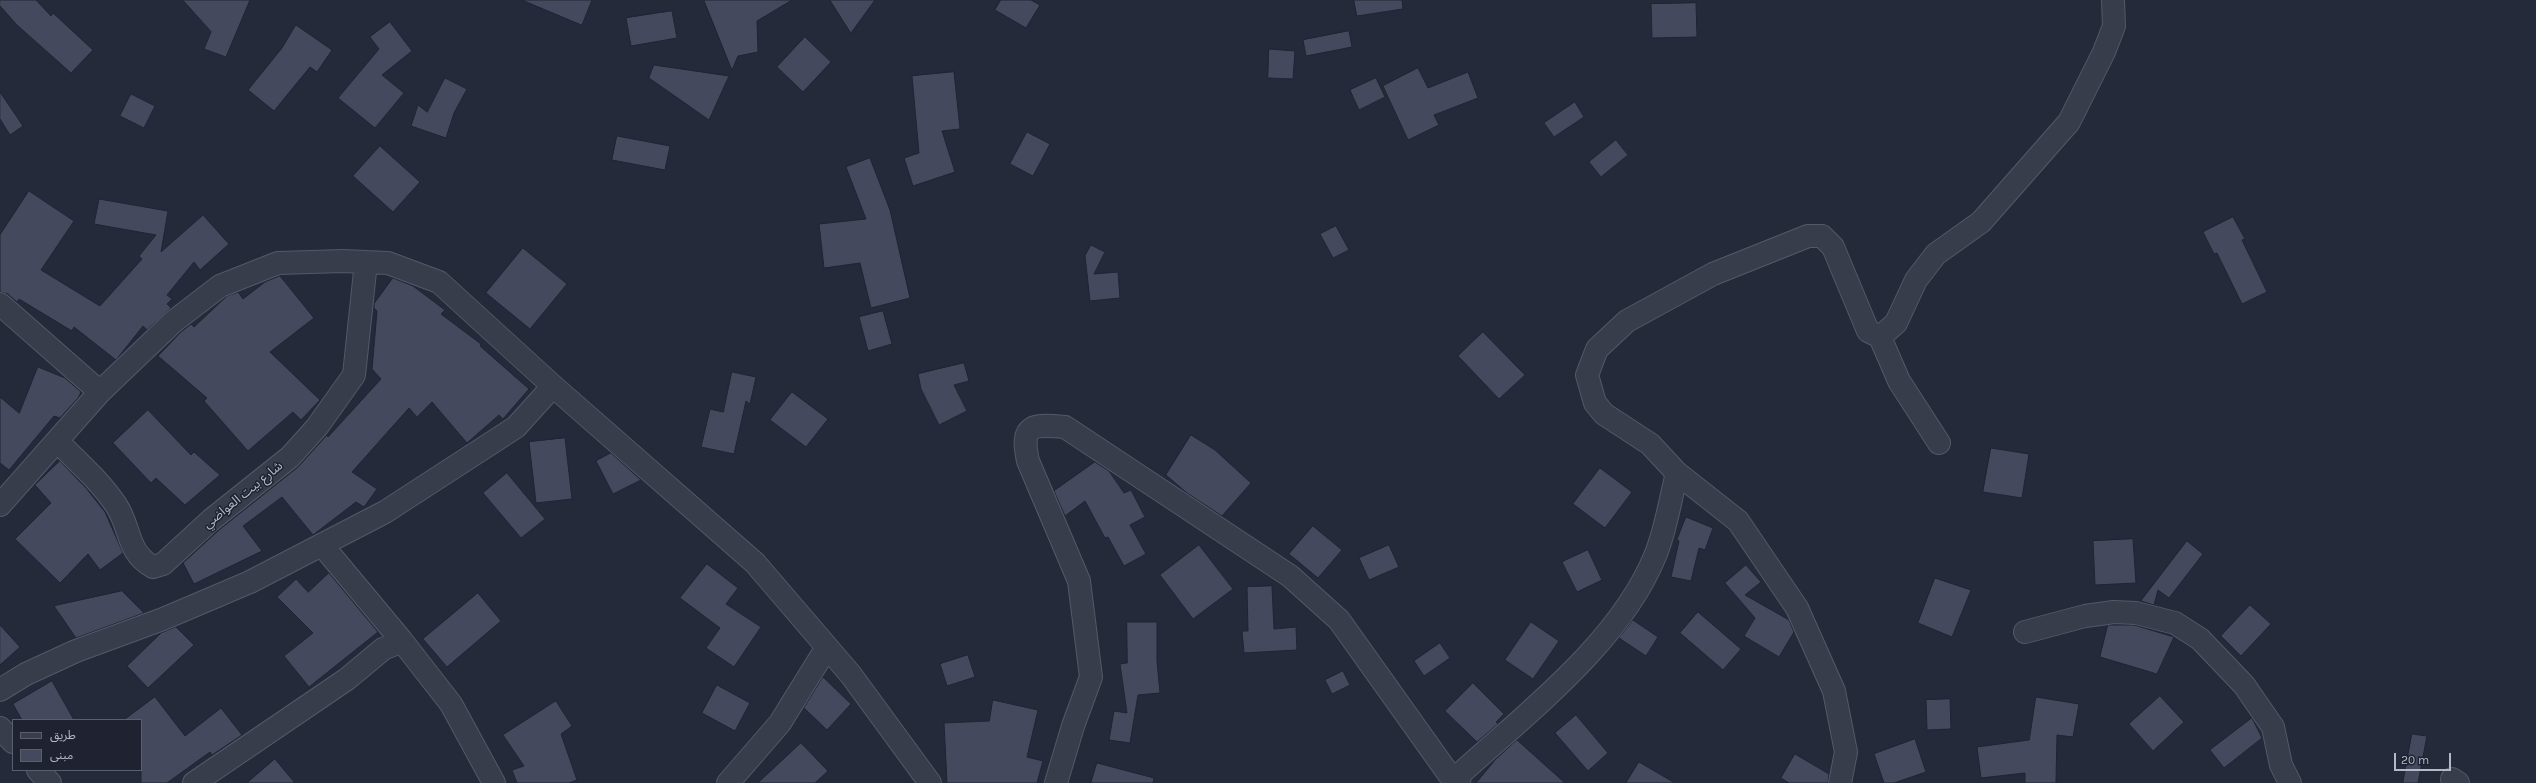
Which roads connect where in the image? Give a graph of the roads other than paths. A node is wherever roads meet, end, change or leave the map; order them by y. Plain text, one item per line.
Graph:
1 (2113, 0) edge
2 (366, 262) junction
3 (0, 304) edge
4 (1880, 337) junction
5 (553, 386) junction
6 (100, 392) junction
7 (57, 441) junction
8 (1939, 443) dead end
9 (1677, 473) junction
10 (0, 505) edge
11 (322, 545) junction
12 (2025, 632) dead end
13 (402, 641) junction
14 (827, 647) junction
15 (0, 690) edge
16 (0, 728) edge
17 (12, 741) edge
18 (39, 771) edge
19 (208, 779) edge
20 (50, 783) edge
21 (494, 783) edge
22 (728, 783) edge
23 (930, 783) edge
24 (1056, 783) edge
25 (1455, 783) edge
26 (1459, 783) edge
27 (1840, 783) edge
28 (2290, 783) edge

1 - 4 street
2 - 5 street
2 - 6 street
2 - 7 street, شارع بيت العواضي
3 - 6 street
4 - 8 street
4 - 9 street
5 - 11 street
5 - 14 street
6 - 7 street
7 - 10 street
9 - 26 street
9 - 27 street
11 - 13 street
11 - 15 street
12 - 28 street
13 - 19 street
13 - 21 street
14 - 22 street
14 - 23 street
16 - 17 street
18 - 20 street
24 - 25 street

